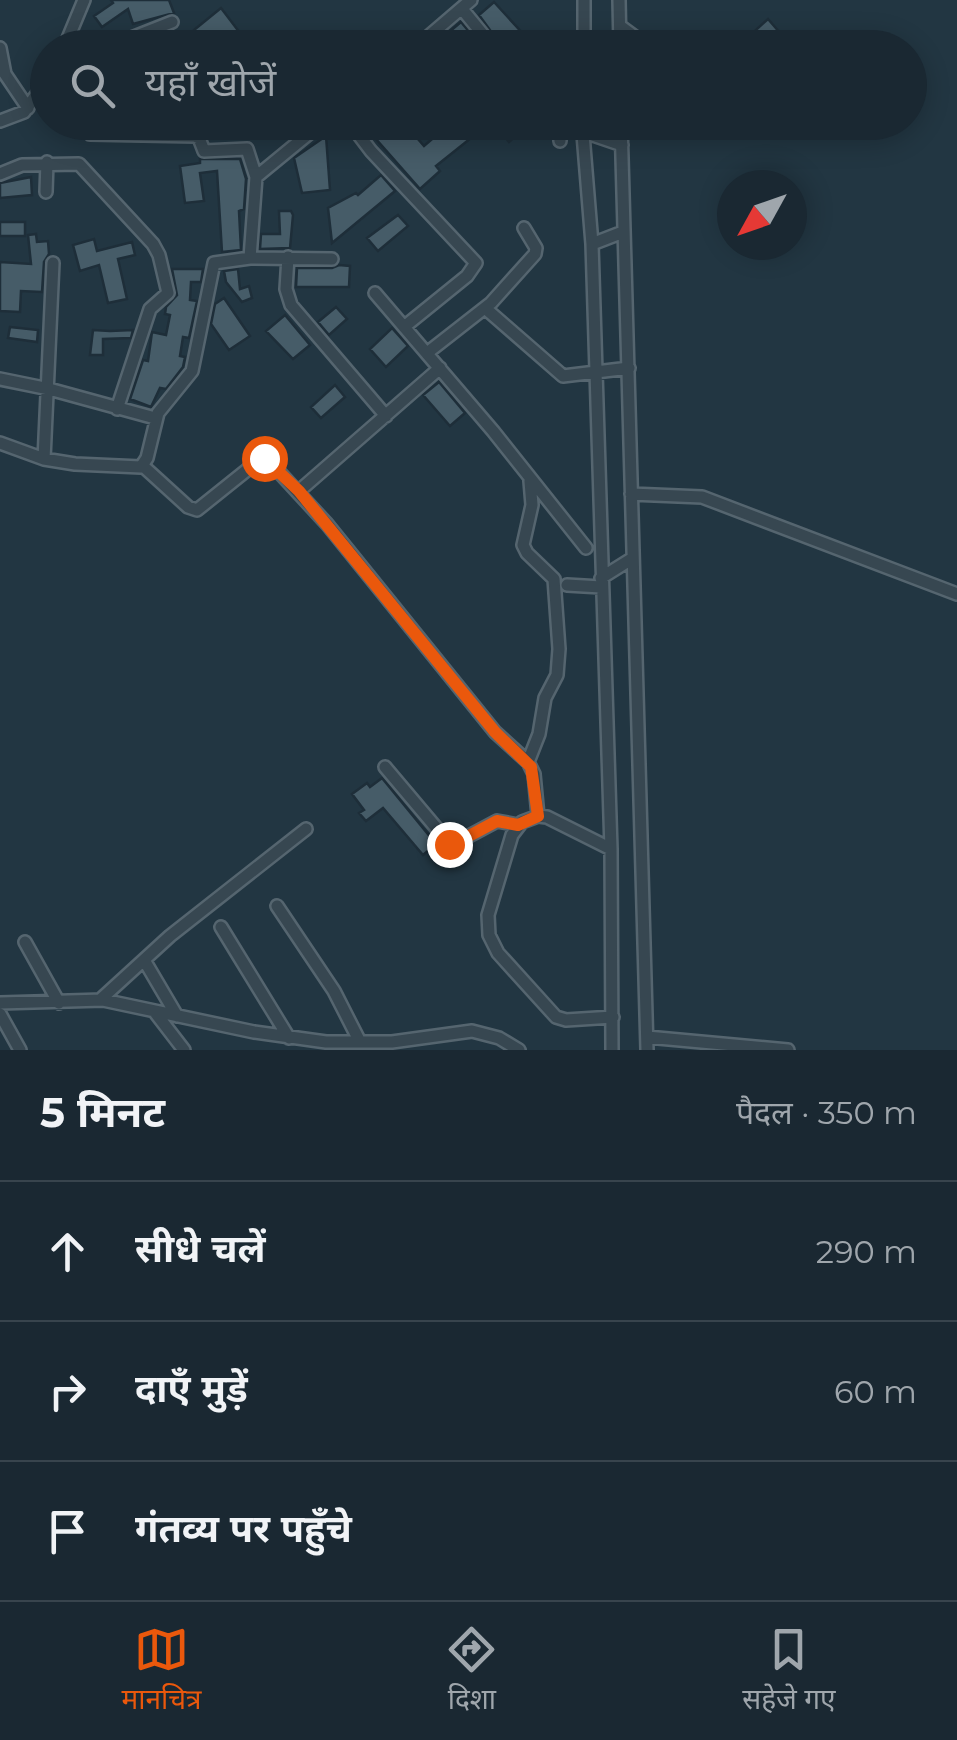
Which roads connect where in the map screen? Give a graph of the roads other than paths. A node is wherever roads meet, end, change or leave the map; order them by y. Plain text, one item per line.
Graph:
1 (84, 0) edge
2 (584, 0) edge
3 (619, 0) edge
4 (467, 4) edge
5 (172, 22) dead end
6 (620, 26) junction
7 (72, 30) edge
8 (152, 30) edge
9 (436, 30) edge
10 (483, 30) edge
11 (584, 30) edge
12 (620, 30) edge
13 (625, 30) edge
14 (0, 48) edge
15 (29, 106) joint
16 (0, 121) edge
17 (200, 140) edge
18 (301, 140) edge
19 (363, 140) edge
20 (583, 140) edge
21 (611, 140) edge
22 (622, 140) edge
23 (622, 145) junction
24 (47, 162) junction
25 (0, 174) edge
26 (256, 177) junction
27 (46, 192) dead end
28 (524, 228) dead end
29 (623, 232) junction
30 (592, 244) junction
31 (250, 258) junction
32 (288, 258) junction
33 (332, 260) dead end
34 (53, 263) dead end
35 (375, 293) dead end
36 (485, 308) junction
37 (404, 326) junction
38 (427, 353) junction
39 (440, 368) junction
40 (629, 368) junction
41 (596, 370) junction
42 (0, 379) edge
43 (49, 388) junction
44 (117, 409) junction
45 (386, 416) junction
46 (155, 418) junction
47 (0, 443) edge
48 (44, 459) junction
49 (143, 466) junction
50 (530, 480) junction
51 (299, 491) junction
52 (631, 494) junction
53 (586, 548) dead end
54 (633, 558) junction
55 (554, 579) junction
56 (601, 582) junction
57 (567, 584) junction
58 (555, 593) junction
59 (957, 594) edge
60 (528, 762) junction
61 (385, 768) dead end
62 (538, 816) junction
63 (518, 825) junction
64 (306, 829) dead end
65 (611, 849) junction
66 (276, 906) dead end
67 (221, 927) dead end
68 (25, 942) dead end
69 (144, 960) junction
70 (100, 1000) junction
71 (58, 1002) junction
72 (0, 1003) edge
73 (154, 1011) junction
74 (0, 1014) edge
75 (177, 1016) junction
76 (613, 1017) junction
77 (288, 1038) junction
78 (360, 1042) junction
79 (647, 1044) edge
80 (20, 1050) edge
81 (184, 1050) edge
82 (519, 1050) edge
83 (612, 1050) edge
84 (788, 1050) edge

1 - 7 street
2 - 11 street
3 - 6 street
4 - 9 street
4 - 10 street
5 - 8 street
6 - 12 street
6 - 13 street
14 - 15 street
15 - 16 street
17 - 26 street
18 - 26 street
19 - 37 street
20 - 30 street
21 - 23 street
22 - 23 street
23 - 29 street
24 - 25 street
24 - 27 street
24 - 44 street
26 - 31 street
28 - 36 street
29 - 30 street
29 - 40 street
30 - 41 street
31 - 32 street
31 - 46 street
32 - 33 street
32 - 45 street
34 - 43 street
35 - 37 street
36 - 38 street
36 - 41 street
37 - 38 street
38 - 39 street
39 - 45 street
39 - 50 street
40 - 41 street
40 - 52 street
41 - 56 street
42 - 43 street
43 - 44 street
43 - 48 street
44 - 46 street
45 - 51 street
46 - 49 street
47 - 48 street
48 - 49 street
49 - 51 street
50 - 53 street
50 - 55 street
51 - 60 street
52 - 54 street
52 - 59 street
54 - 56 street
54 - 79 street
55 - 57 street
55 - 58 street
56 - 57 street
56 - 65 street
57 - 58 street
58 - 60 street
60 - 62 street
61 - 63 street
62 - 63 street
62 - 65 street
63 - 76 street
64 - 69 street
65 - 76 street
66 - 78 street
67 - 77 street
68 - 71 street
69 - 70 street
69 - 75 street
70 - 71 street
70 - 73 street
71 - 72 street
73 - 75 street
73 - 81 street
74 - 80 street
75 - 77 street
76 - 83 street
77 - 78 street
78 - 82 street
79 - 84 street

